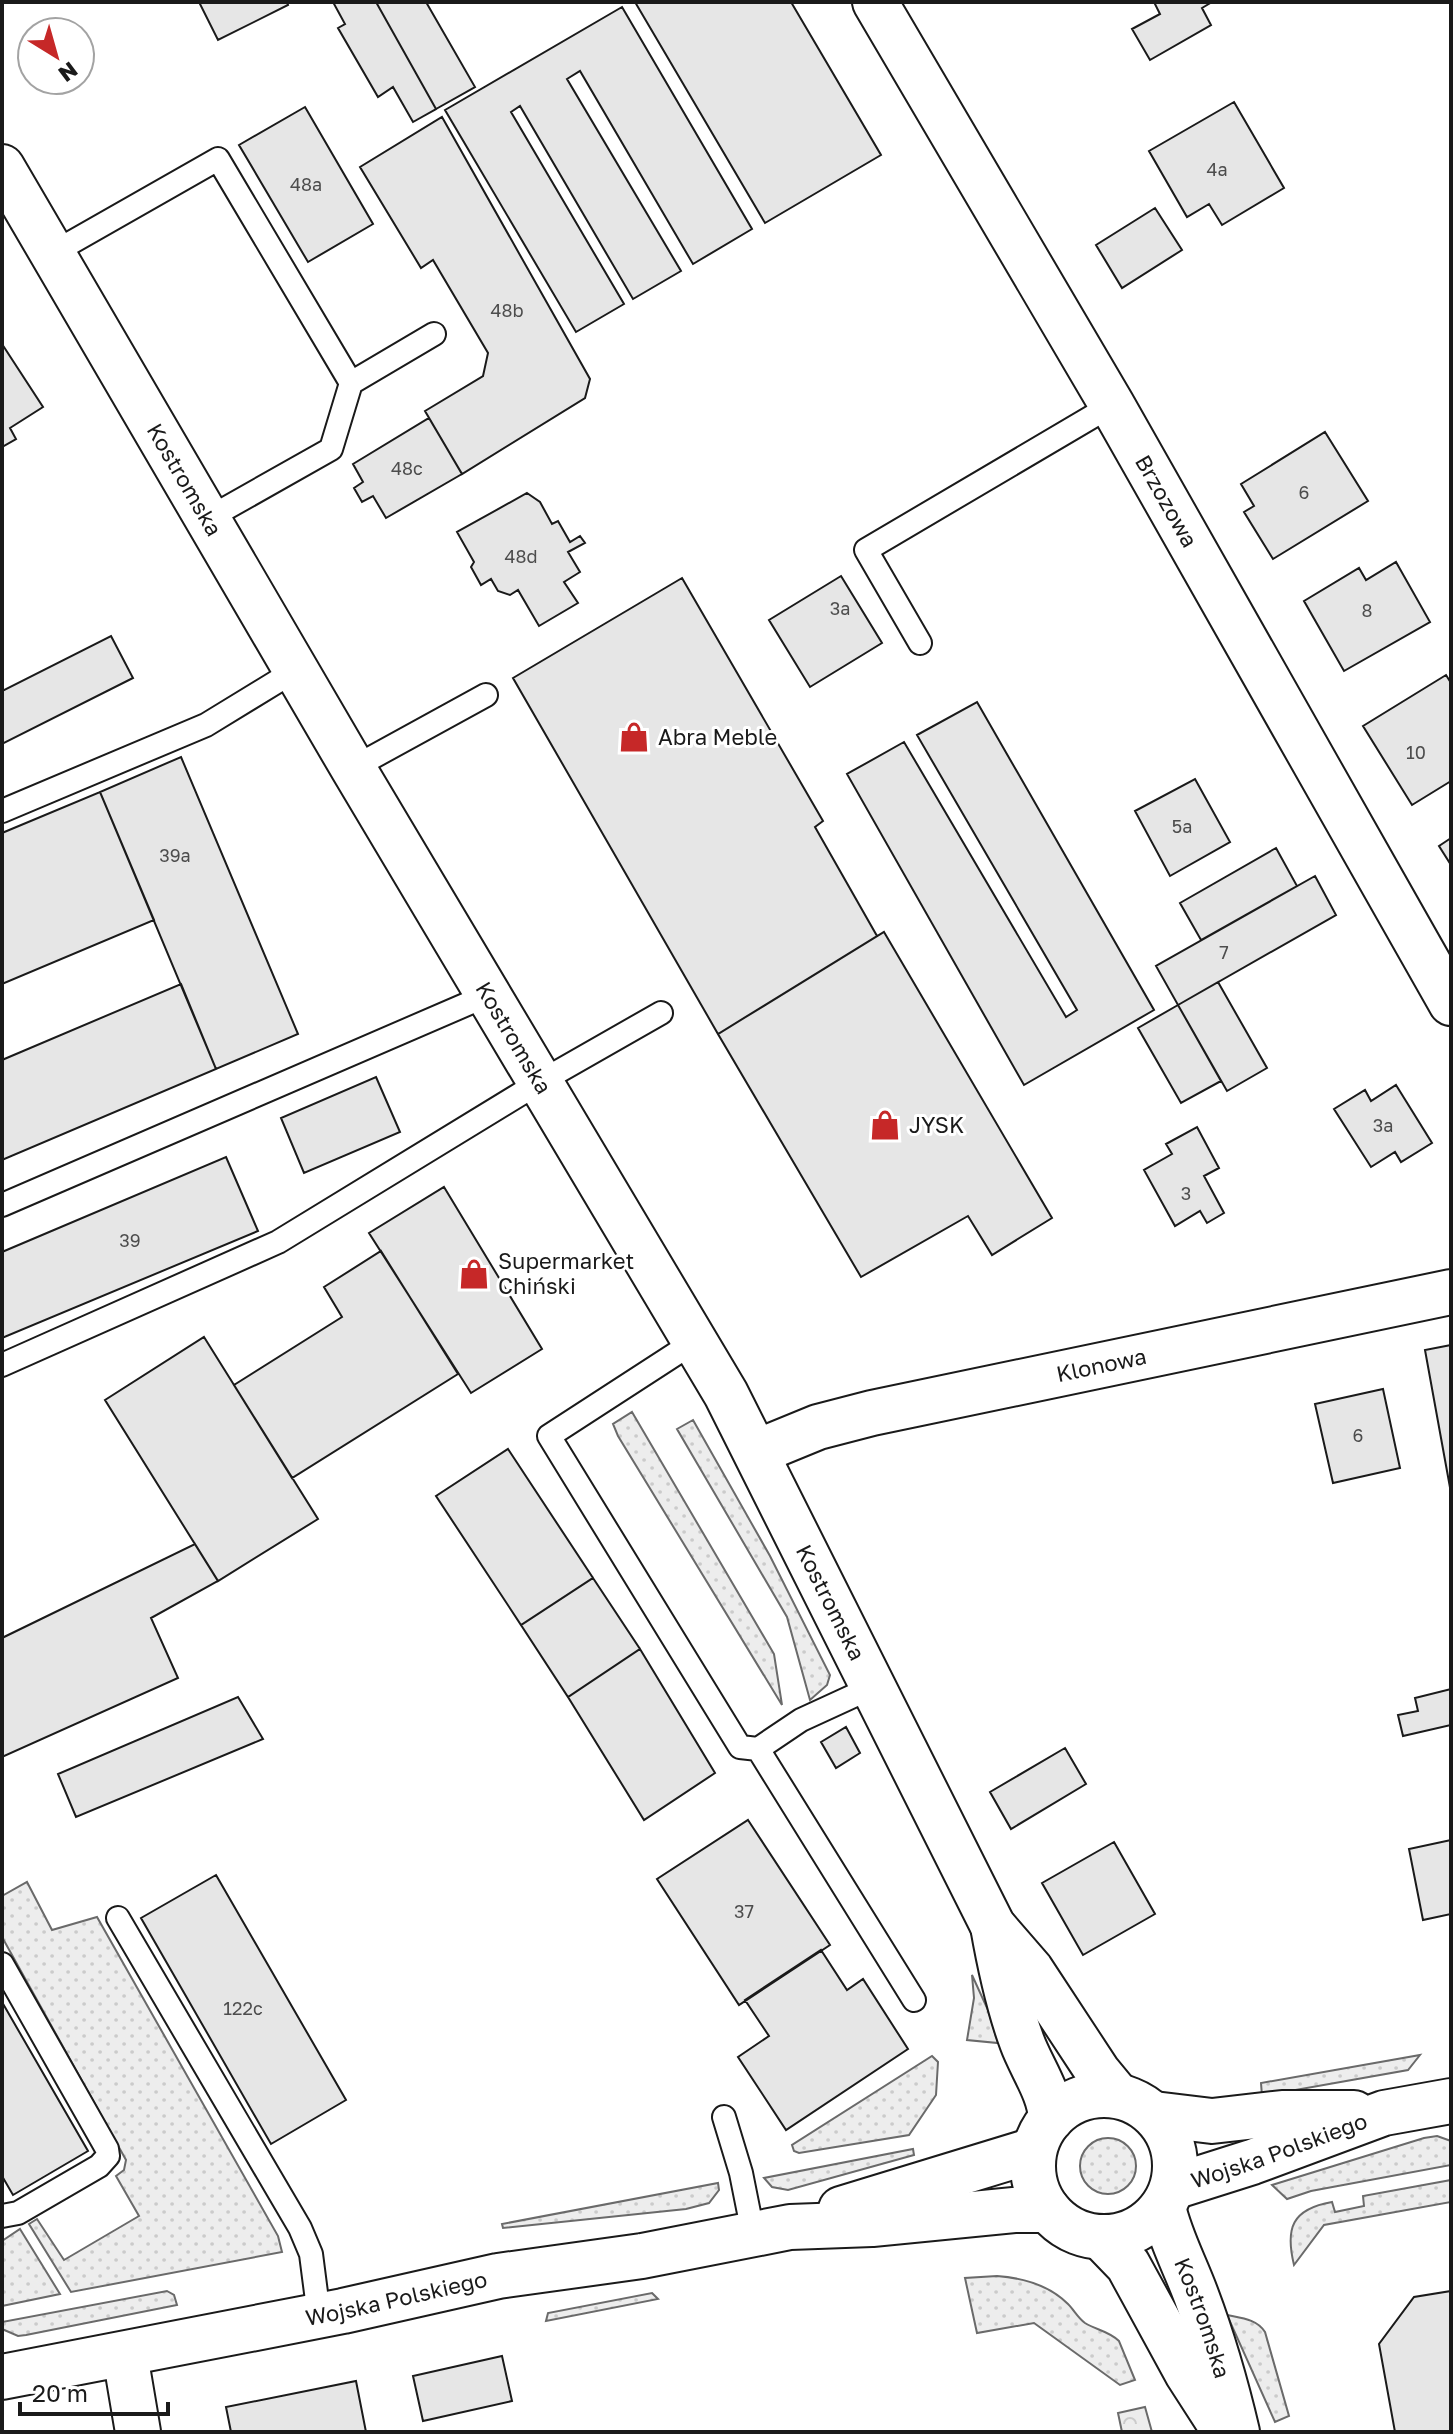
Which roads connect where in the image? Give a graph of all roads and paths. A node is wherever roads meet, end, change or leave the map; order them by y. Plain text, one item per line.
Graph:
1 (875, 2) edge
2 (2, 167) edge
3 (51, 254) junction
4 (434, 334) dead end
5 (351, 383) junction
6 (1112, 405) junction
7 (207, 519) junction
8 (920, 643) dead end
9 (296, 670) junction
10 (486, 695) dead end
11 (353, 768) junction
12 (2, 811) edge
13 (488, 995) junction
14 (1451, 1003) edge
15 (661, 1013) dead end
16 (540, 1082) junction
17 (2, 1205) edge
18 (1451, 1292) edge
19 (694, 1342) junction
20 (2, 1365) edge
21 (757, 1452) junction
22 (875, 1686) junction
23 (758, 1749) junction
24 (118, 1918) dead end
25 (993, 1926) junction
26 (2, 1964) edge
27 (914, 2000) dead end
28 (1451, 2101) edge
29 (1136, 2105) junction
30 (1384, 2113) junction
31 (724, 2117) dead end
32 (1043, 2134) junction
33 (1168, 2197) junction
34 (1048, 2210) junction
35 (2, 2216) edge
36 (772, 2230) junction
37 (1101, 2237) junction
38 (319, 2316) junction
39 (125, 2355) junction
40 (2, 2377) edge
41 (138, 2432) edge
42 (1225, 2432) edge
43 (1237, 2432) edge

1 - 6 street, Brzozowa
2 - 3 street, Kostromska
3 - 5 lane
3 - 7 street, Kostromska
4 - 5 lane
5 - 7 lane
6 - 8 lane
6 - 14 street, Brzozowa
7 - 9 street, Kostromska
9 - 11 street, Kostromska
9 - 12 lane
10 - 11 lane
11 - 13 street, Kostromska
13 - 16 street, Kostromska
13 - 17 lane
15 - 16 lane
16 - 19 street, Kostromska
16 - 20 lane
18 - 21 street, Klonowa
19 - 21 street, Kostromska
19 - 23 lane
21 - 22 street, Kostromska
22 - 23 lane
22 - 25 street, Kostromska
23 - 27 lane
24 - 38 lane
25 - 29 street, Kostromska
25 - 32 street, Kostromska
26 - 35 lane
28 - 30 street, Wojska Polskiego
29 - 30 street, Wojska Polskiego
29 - 32 street
29 - 33 street
30 - 33 street, Wojska Polskiego
31 - 36 lane
32 - 34 street
32 - 36 street, Wojska Polskiego
33 - 37 street
33 - 43 street, Kostromska
34 - 36 street, Wojska Polskiego
34 - 37 street
36 - 38 street, Wojska Polskiego
37 - 42 street, Kostromska
38 - 39 street, Wojska Polskiego
39 - 40 street, Wojska Polskiego
39 - 41 street

